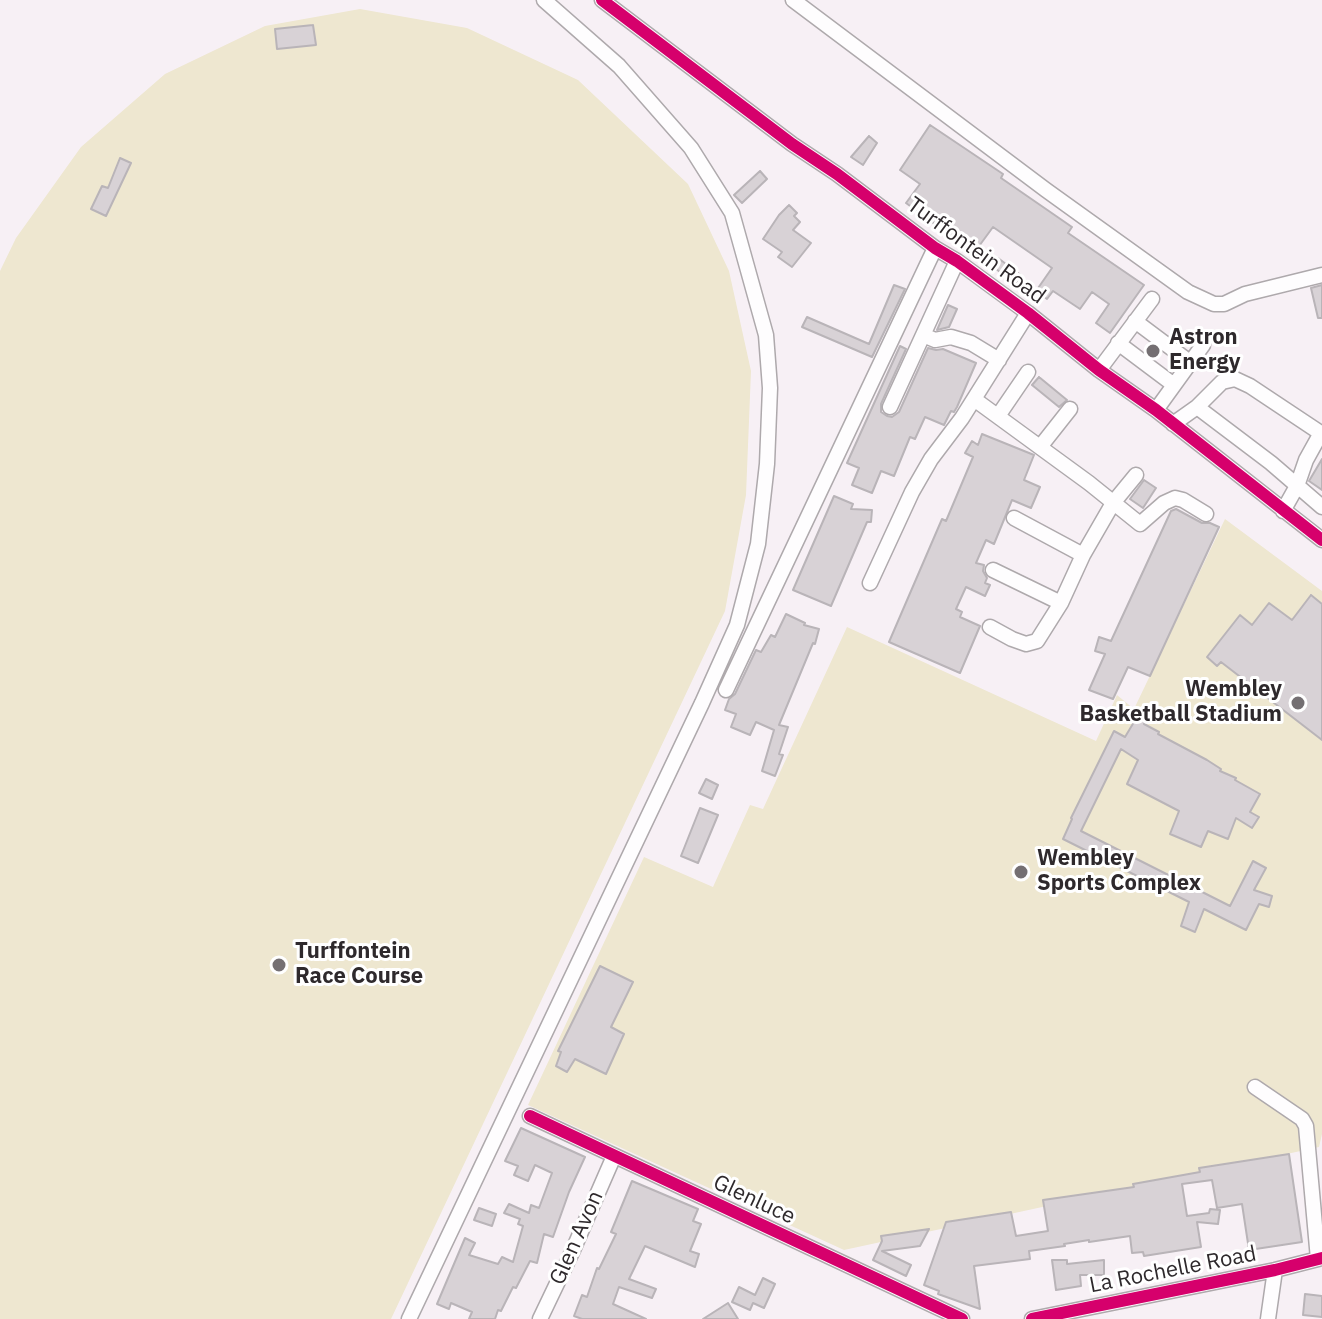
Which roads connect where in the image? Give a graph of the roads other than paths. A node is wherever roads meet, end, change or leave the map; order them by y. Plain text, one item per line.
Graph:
1 (544, 0) edge
2 (602, 0) edge
3 (793, 0) edge
4 (935, 248) junction
5 (957, 261) junction
6 (1322, 275) edge
7 (1152, 299) dead end
8 (1028, 313) junction
9 (1135, 321) junction
10 (923, 335) junction
11 (1118, 343) junction
12 (1203, 345) dead end
13 (999, 360) junction
14 (1191, 363) junction
15 (1099, 370) junction
16 (1028, 372) dead end
17 (1174, 385) junction
18 (974, 399) junction
19 (890, 407) dead end
20 (1197, 407) junction
21 (1070, 409) dead end
22 (1156, 410) junction
23 (998, 416) junction
24 (1173, 424) junction
25 (1322, 434) edge
26 (1040, 447) junction
27 (1136, 475) dead end
28 (1297, 486) junction
29 (1113, 503) junction
30 (1322, 507) edge
31 (1283, 511) junction
32 (1206, 514) dead end
33 (1014, 518) dead end
34 (1322, 540) edge
35 (1083, 555) junction
36 (993, 570) dead end
37 (870, 583) dead end
38 (1061, 603) junction
39 (990, 627) dead end
40 (726, 690) dead end
41 (1255, 1087) dead end
42 (530, 1116) dead end
43 (614, 1156) junction
44 (1320, 1259) edge
45 (1275, 1270) junction
46 (409, 1319) edge
47 (540, 1319) edge
48 (962, 1319) edge
49 (1032, 1319) edge
50 (1268, 1319) edge

1 - 46 street
2 - 4 street, Turffontein Road
3 - 6 street
4 - 5 street, Turffontein Road
4 - 40 street
5 - 8 street, Turffontein Road
5 - 10 street
7 - 9 street
8 - 13 street
8 - 15 street, Turffontein Road
9 - 11 street
9 - 14 street
10 - 13 street
10 - 19 street
11 - 15 street
11 - 17 street
12 - 14 street
13 - 18 street
14 - 17 street
15 - 22 street, Turffontein Road
16 - 23 street
17 - 22 street
18 - 23 street
18 - 37 street
20 - 24 street
20 - 25 street
20 - 28 street
21 - 26 street
22 - 24 street, Turffontein Road
23 - 26 street
24 - 31 street, Turffontein Road
25 - 28 street
26 - 29 street
27 - 29 street
28 - 30 street
28 - 31 street
29 - 32 street
29 - 35 street
31 - 34 street, Turffontein Road
33 - 35 street
35 - 38 street
36 - 38 street
38 - 39 street
41 - 44 street
42 - 43 street, Glenluce
43 - 47 street, Glen Avon
43 - 48 street, Glenluce
44 - 45 street, La Rochelle Road
45 - 49 street, La Rochelle Road
45 - 50 street

